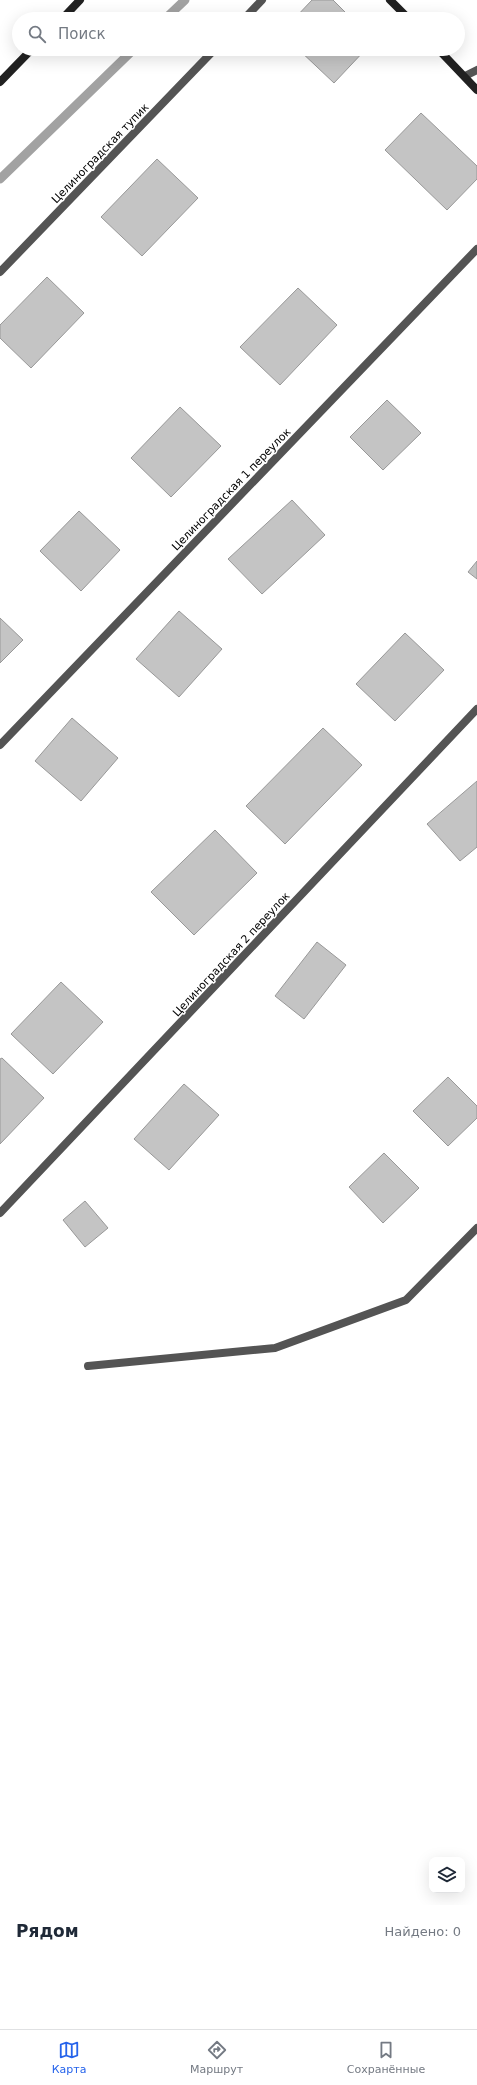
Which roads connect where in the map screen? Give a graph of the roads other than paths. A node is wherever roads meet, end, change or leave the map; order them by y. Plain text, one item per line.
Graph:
1 (80, 0) edge
2 (262, 0) edge
3 (390, 0) edge
4 (69, 12) edge
5 (251, 12) edge
6 (402, 12) edge
7 (25, 56) edge
8 (208, 56) edge
9 (445, 56) edge
10 (477, 70) edge
11 (465, 76) junction
12 (0, 82) edge
13 (477, 90) edge
14 (477, 249) edge
15 (0, 272) edge
16 (477, 709) edge
17 (0, 745) edge
18 (0, 1213) edge
19 (477, 1228) edge
20 (88, 1366) dead end

1 - 4 street
2 - 5 street
3 - 6 street
7 - 12 street
8 - 15 street, Целиноградская тупик
9 - 11 street
10 - 11 street
11 - 13 street
14 - 17 street, Целиноградская 1 переулок
16 - 18 street, Целиноградская 2 переулок
19 - 20 street

